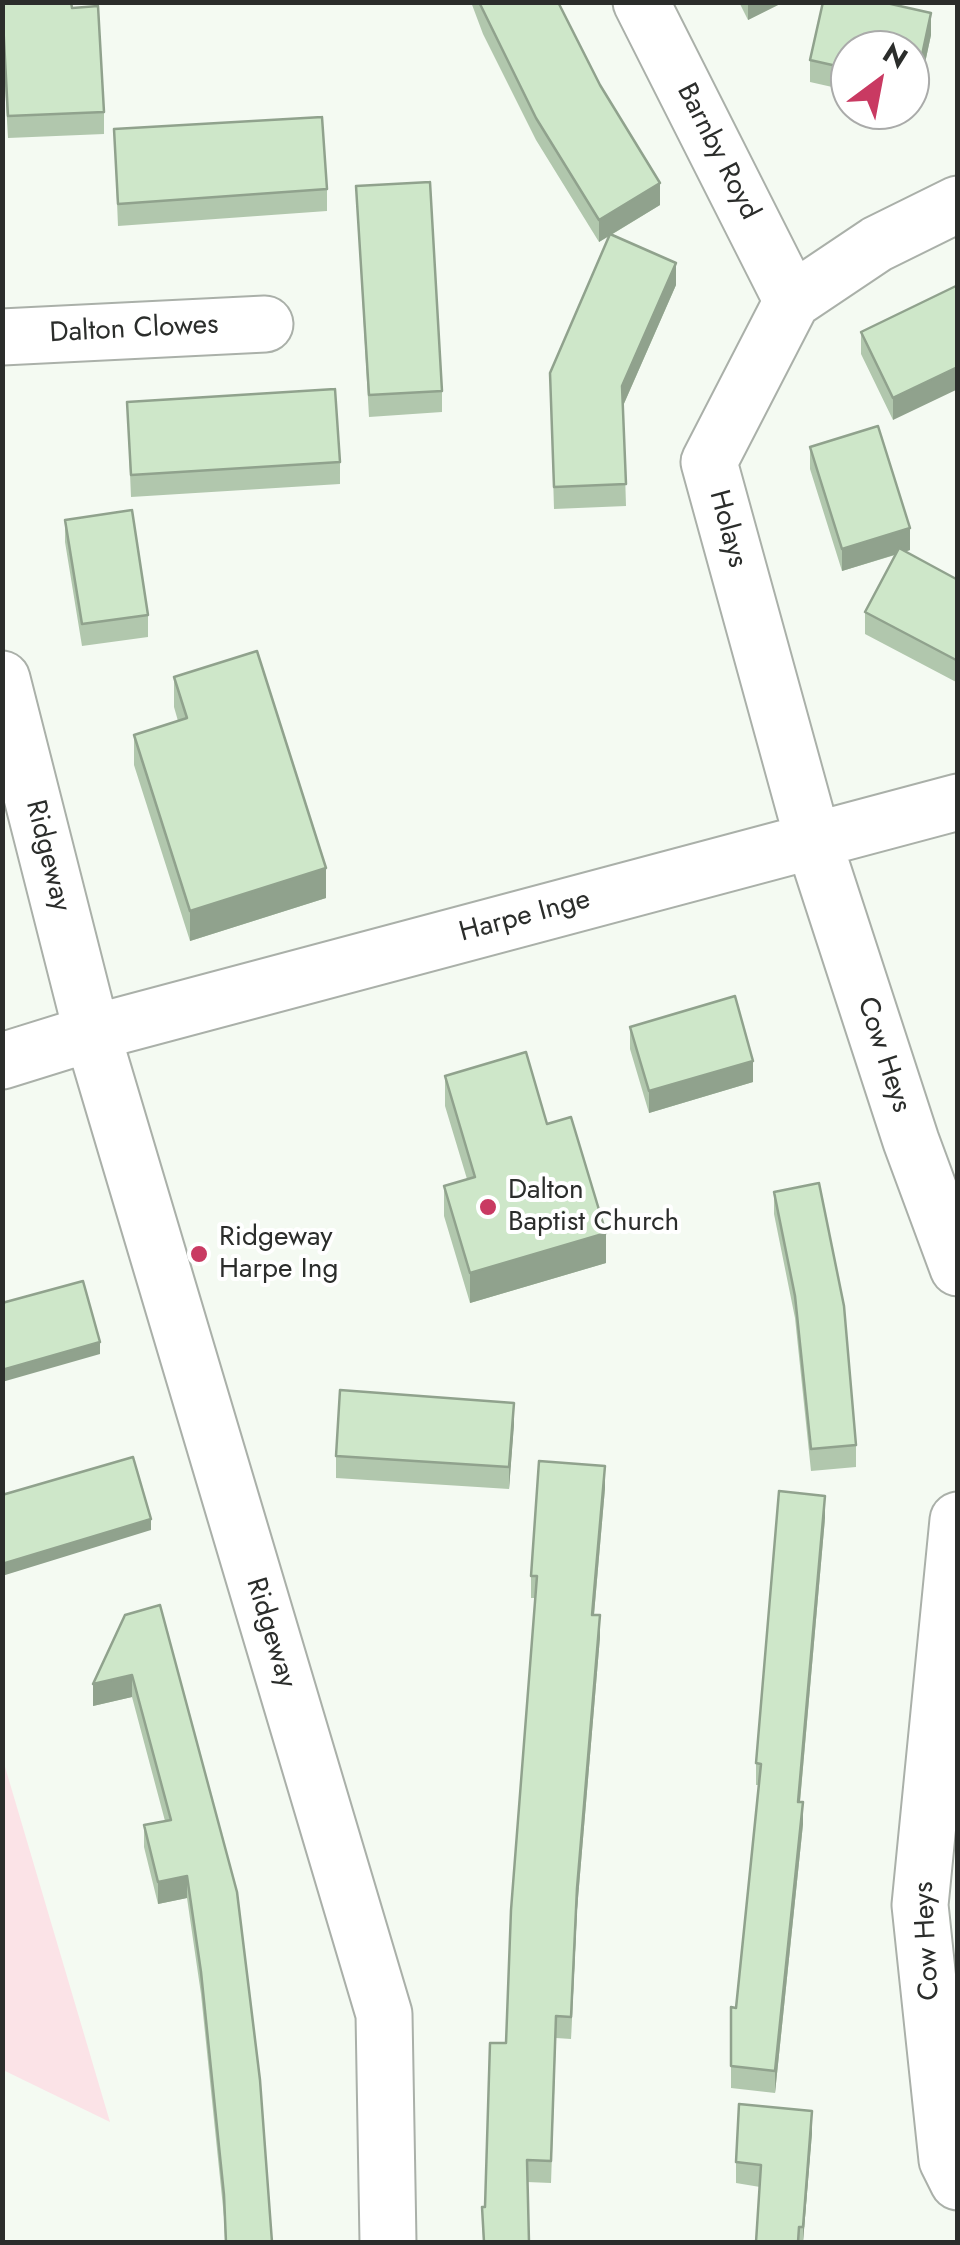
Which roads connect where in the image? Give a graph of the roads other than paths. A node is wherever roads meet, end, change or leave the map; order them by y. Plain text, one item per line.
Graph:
1 (641, 2) edge
2 (958, 204) edge
3 (792, 301) junction
4 (266, 324) dead end
5 (2, 337) edge
6 (2, 679) edge
7 (958, 802) edge
8 (812, 840) junction
9 (92, 1034) junction
10 (2, 1062) edge
11 (958, 1268) edge
12 (958, 1520) edge
13 (958, 2182) edge
14 (388, 2242) edge

1 - 3 street, Barnby Royd
2 - 3 street, Holays
3 - 8 street, Holays
4 - 5 street, Dalton Clowes
6 - 9 street, Ridgeway
7 - 8 street, Harpe Inge
8 - 9 street, Harpe Inge
8 - 11 street, Cow Heys
9 - 10 street
9 - 14 street, Ridgeway
12 - 13 street, Cow Heys

